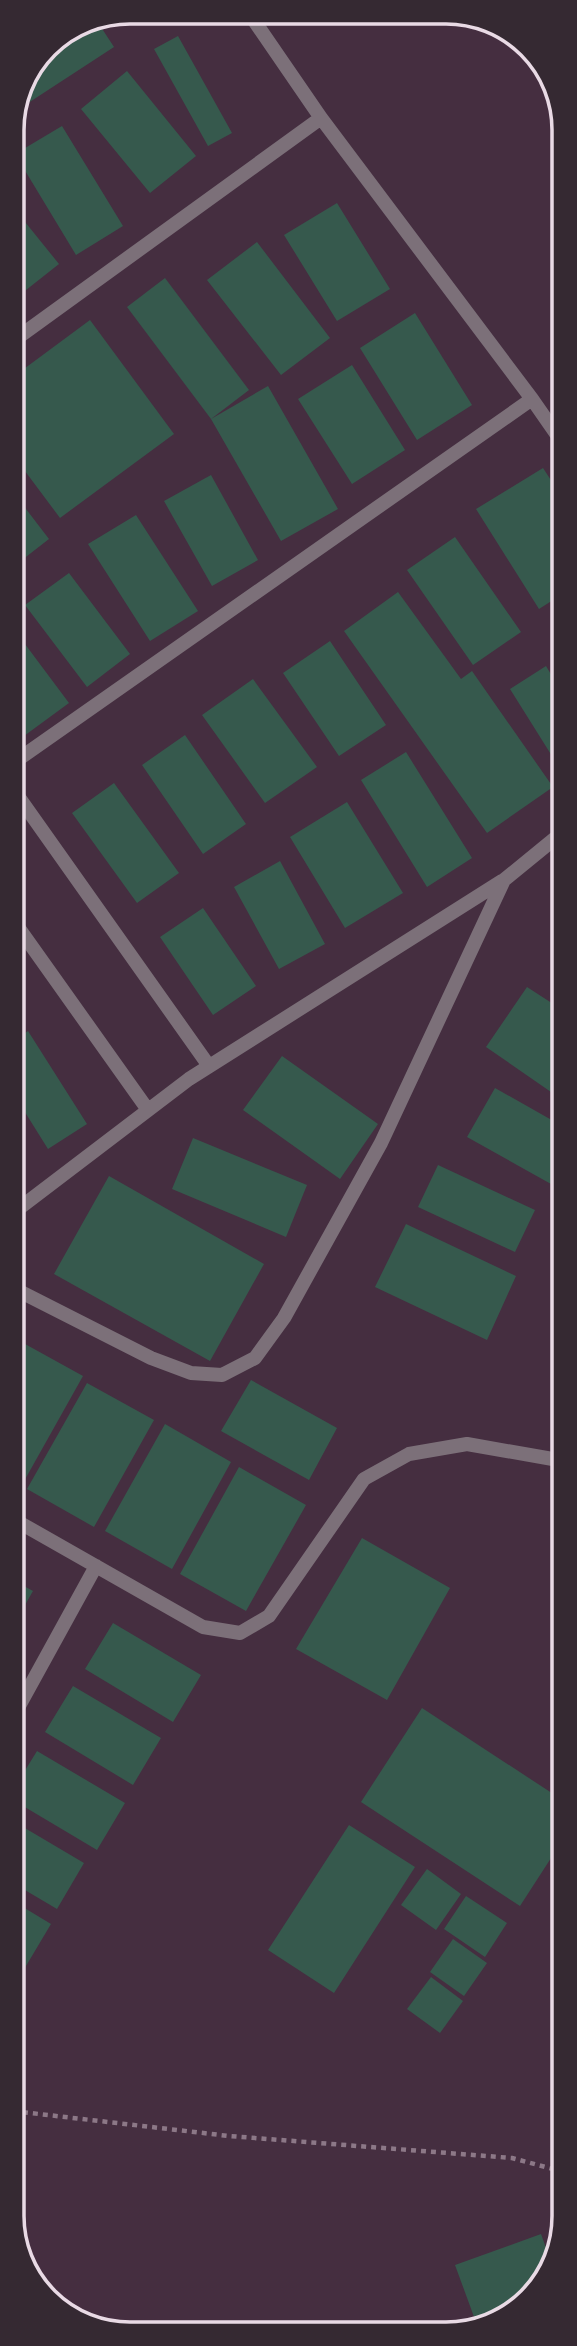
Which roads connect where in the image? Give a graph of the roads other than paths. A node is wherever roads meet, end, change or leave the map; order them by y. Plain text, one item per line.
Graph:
1 (257, 25) edge
2 (321, 118) junction
3 (25, 332) edge
4 (532, 399) junction
5 (552, 428) edge
6 (25, 755) edge
7 (25, 806) edge
8 (552, 841) edge
9 (503, 880) junction
10 (25, 936) edge
11 (209, 1066) junction
12 (148, 1110) junction
13 (25, 1204) edge
14 (25, 1294) edge
15 (552, 1459) edge
16 (25, 1525) edge
17 (96, 1566) junction
18 (25, 1695) edge

1 - 2 lane
2 - 3 lane
2 - 4 lane
4 - 5 lane
4 - 6 lane
7 - 11 lane
8 - 9 lane
9 - 11 lane
9 - 14 lane
10 - 12 lane
11 - 12 lane
12 - 13 lane
15 - 17 lane
16 - 17 lane
17 - 18 lane

